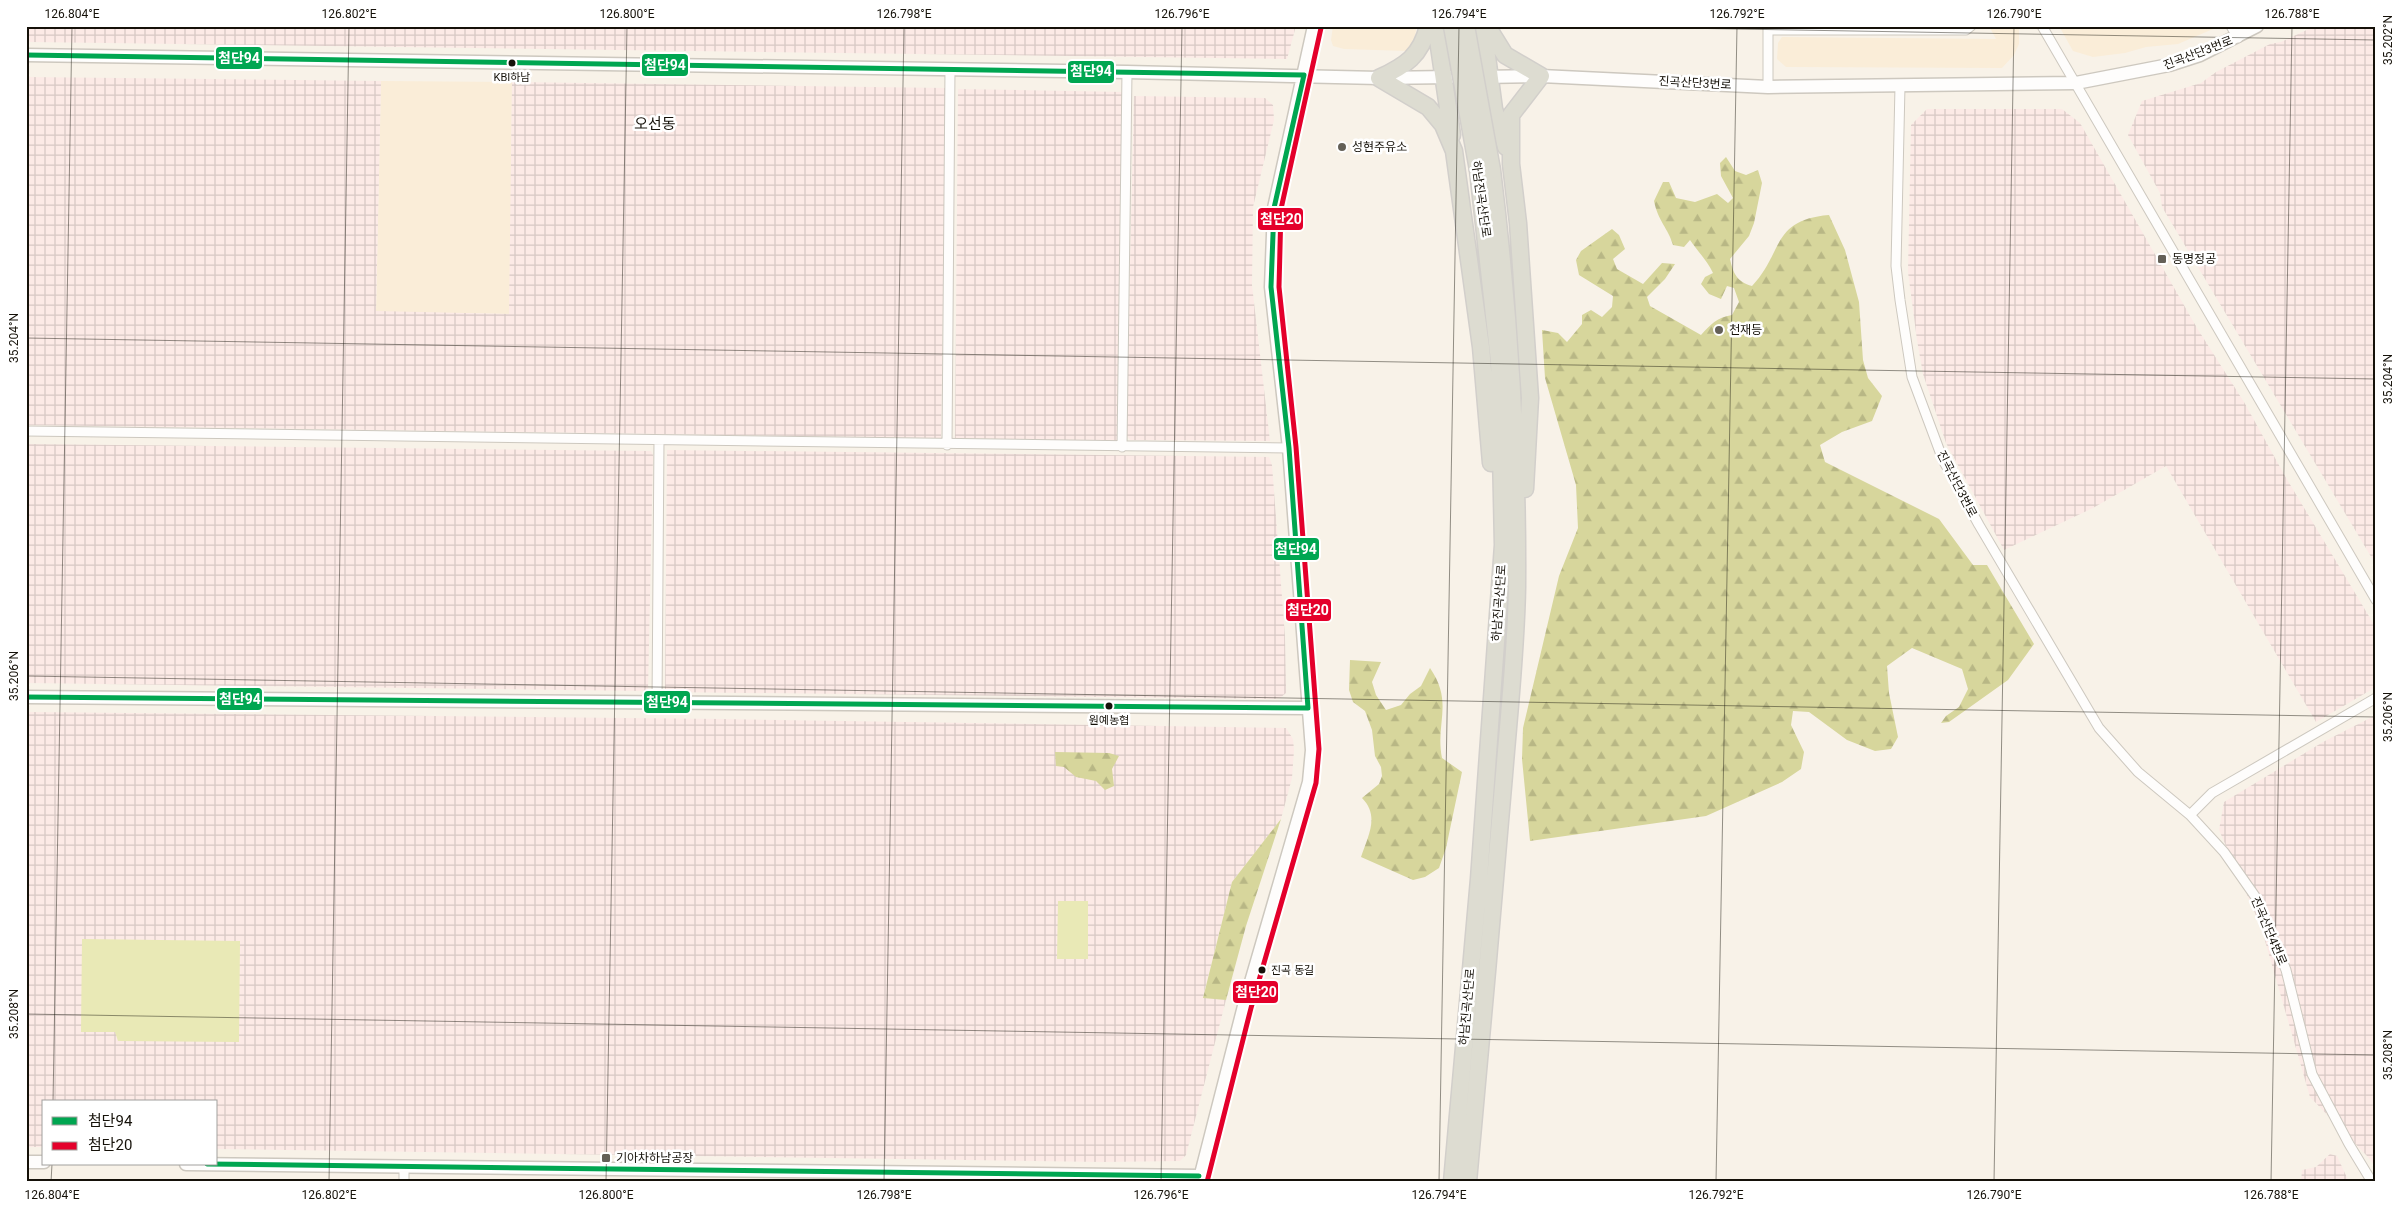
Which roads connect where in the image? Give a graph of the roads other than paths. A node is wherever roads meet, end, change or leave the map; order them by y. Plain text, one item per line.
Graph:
1 (1314, 26) edge
2 (1428, 26) edge
3 (1436, 26) edge
4 (1452, 26) edge
5 (1466, 26) edge
6 (1483, 26) edge
7 (1487, 26) edge
8 (1971, 26) edge
9 (2042, 26) edge
10 (2231, 26) edge
11 (2258, 26) edge
12 (1768, 28) edge
13 (1822, 28) edge
14 (1902, 28) edge
15 (2238, 38) junction
16 (26, 55) edge
17 (950, 69) junction
18 (1127, 72) junction
19 (1304, 75) junction
20 (1441, 76) junction
21 (1541, 76) junction
22 (1490, 77) junction
23 (1379, 78) junction
24 (2076, 82) junction
25 (1900, 86) junction
26 (1768, 87) junction
27 (1454, 151) junction
28 (1511, 164) junction
29 (1485, 170) junction
30 (26, 431) edge
31 (659, 440) junction
32 (947, 444) junction
33 (1122, 447) junction
34 (1289, 448) junction
35 (1517, 588) junction
36 (1500, 591) junction
37 (2376, 600) edge
38 (26, 697) edge
39 (2376, 698) edge
40 (657, 703) junction
41 (1308, 708) junction
42 (2190, 816) junction
43 (1465, 1116) junction
44 (26, 1162) edge
45 (42, 1162) edge
46 (218, 1164) edge
47 (404, 1167) junction
48 (1460, 1177) edge
49 (1199, 1179) edge
50 (404, 1182) edge
51 (2372, 1182) edge

1 - 19 street
2 - 23 highway
3 - 20 highway
4 - 29 highway, 하남진곡산단로, bridge
5 - 29 highway, 하남진곡산단로, bridge
6 - 22 highway
7 - 21 highway
8 - 14 street
9 - 24 street
10 - 15 street
11 - 15 street, 진곡산단3번로
12 - 13 street
12 - 26 street
13 - 14 street
15 - 24 street, 진곡산단3번로
16 - 17 street, 진곡산단3번로
17 - 18 street, 진곡산단3번로
17 - 32 street
18 - 19 street, 진곡산단3번로
18 - 33 street
19 - 23 street, 진곡산단3번로
19 - 34 street
20 - 22 street, 진곡산단3번로
20 - 23 street, 진곡산단3번로
20 - 27 highway
21 - 22 street, 진곡산단3번로
21 - 26 street, 진곡산단3번로
21 - 28 highway
22 - 28 highway
23 - 27 highway
24 - 25 street, 진곡산단3번로
24 - 37 street
25 - 26 street, 진곡산단3번로
25 - 42 street, 진곡산단3번로
27 - 36 highway
28 - 35 highway
29 - 35 highway, 하남진곡산단로
29 - 36 highway, 하남진곡산단로
30 - 31 street
31 - 32 street
31 - 40 street
32 - 33 street
33 - 34 street
34 - 41 street
35 - 43 highway, 하남진곡산단로
36 - 43 highway, 하남진곡산단로
38 - 40 street
39 - 42 street
40 - 41 street
41 - 49 street
42 - 51 street, 진곡산단4번로
43 - 48 highway, 하남진곡산단로
44 - 45 street
46 - 47 street
47 - 49 street
47 - 50 street

